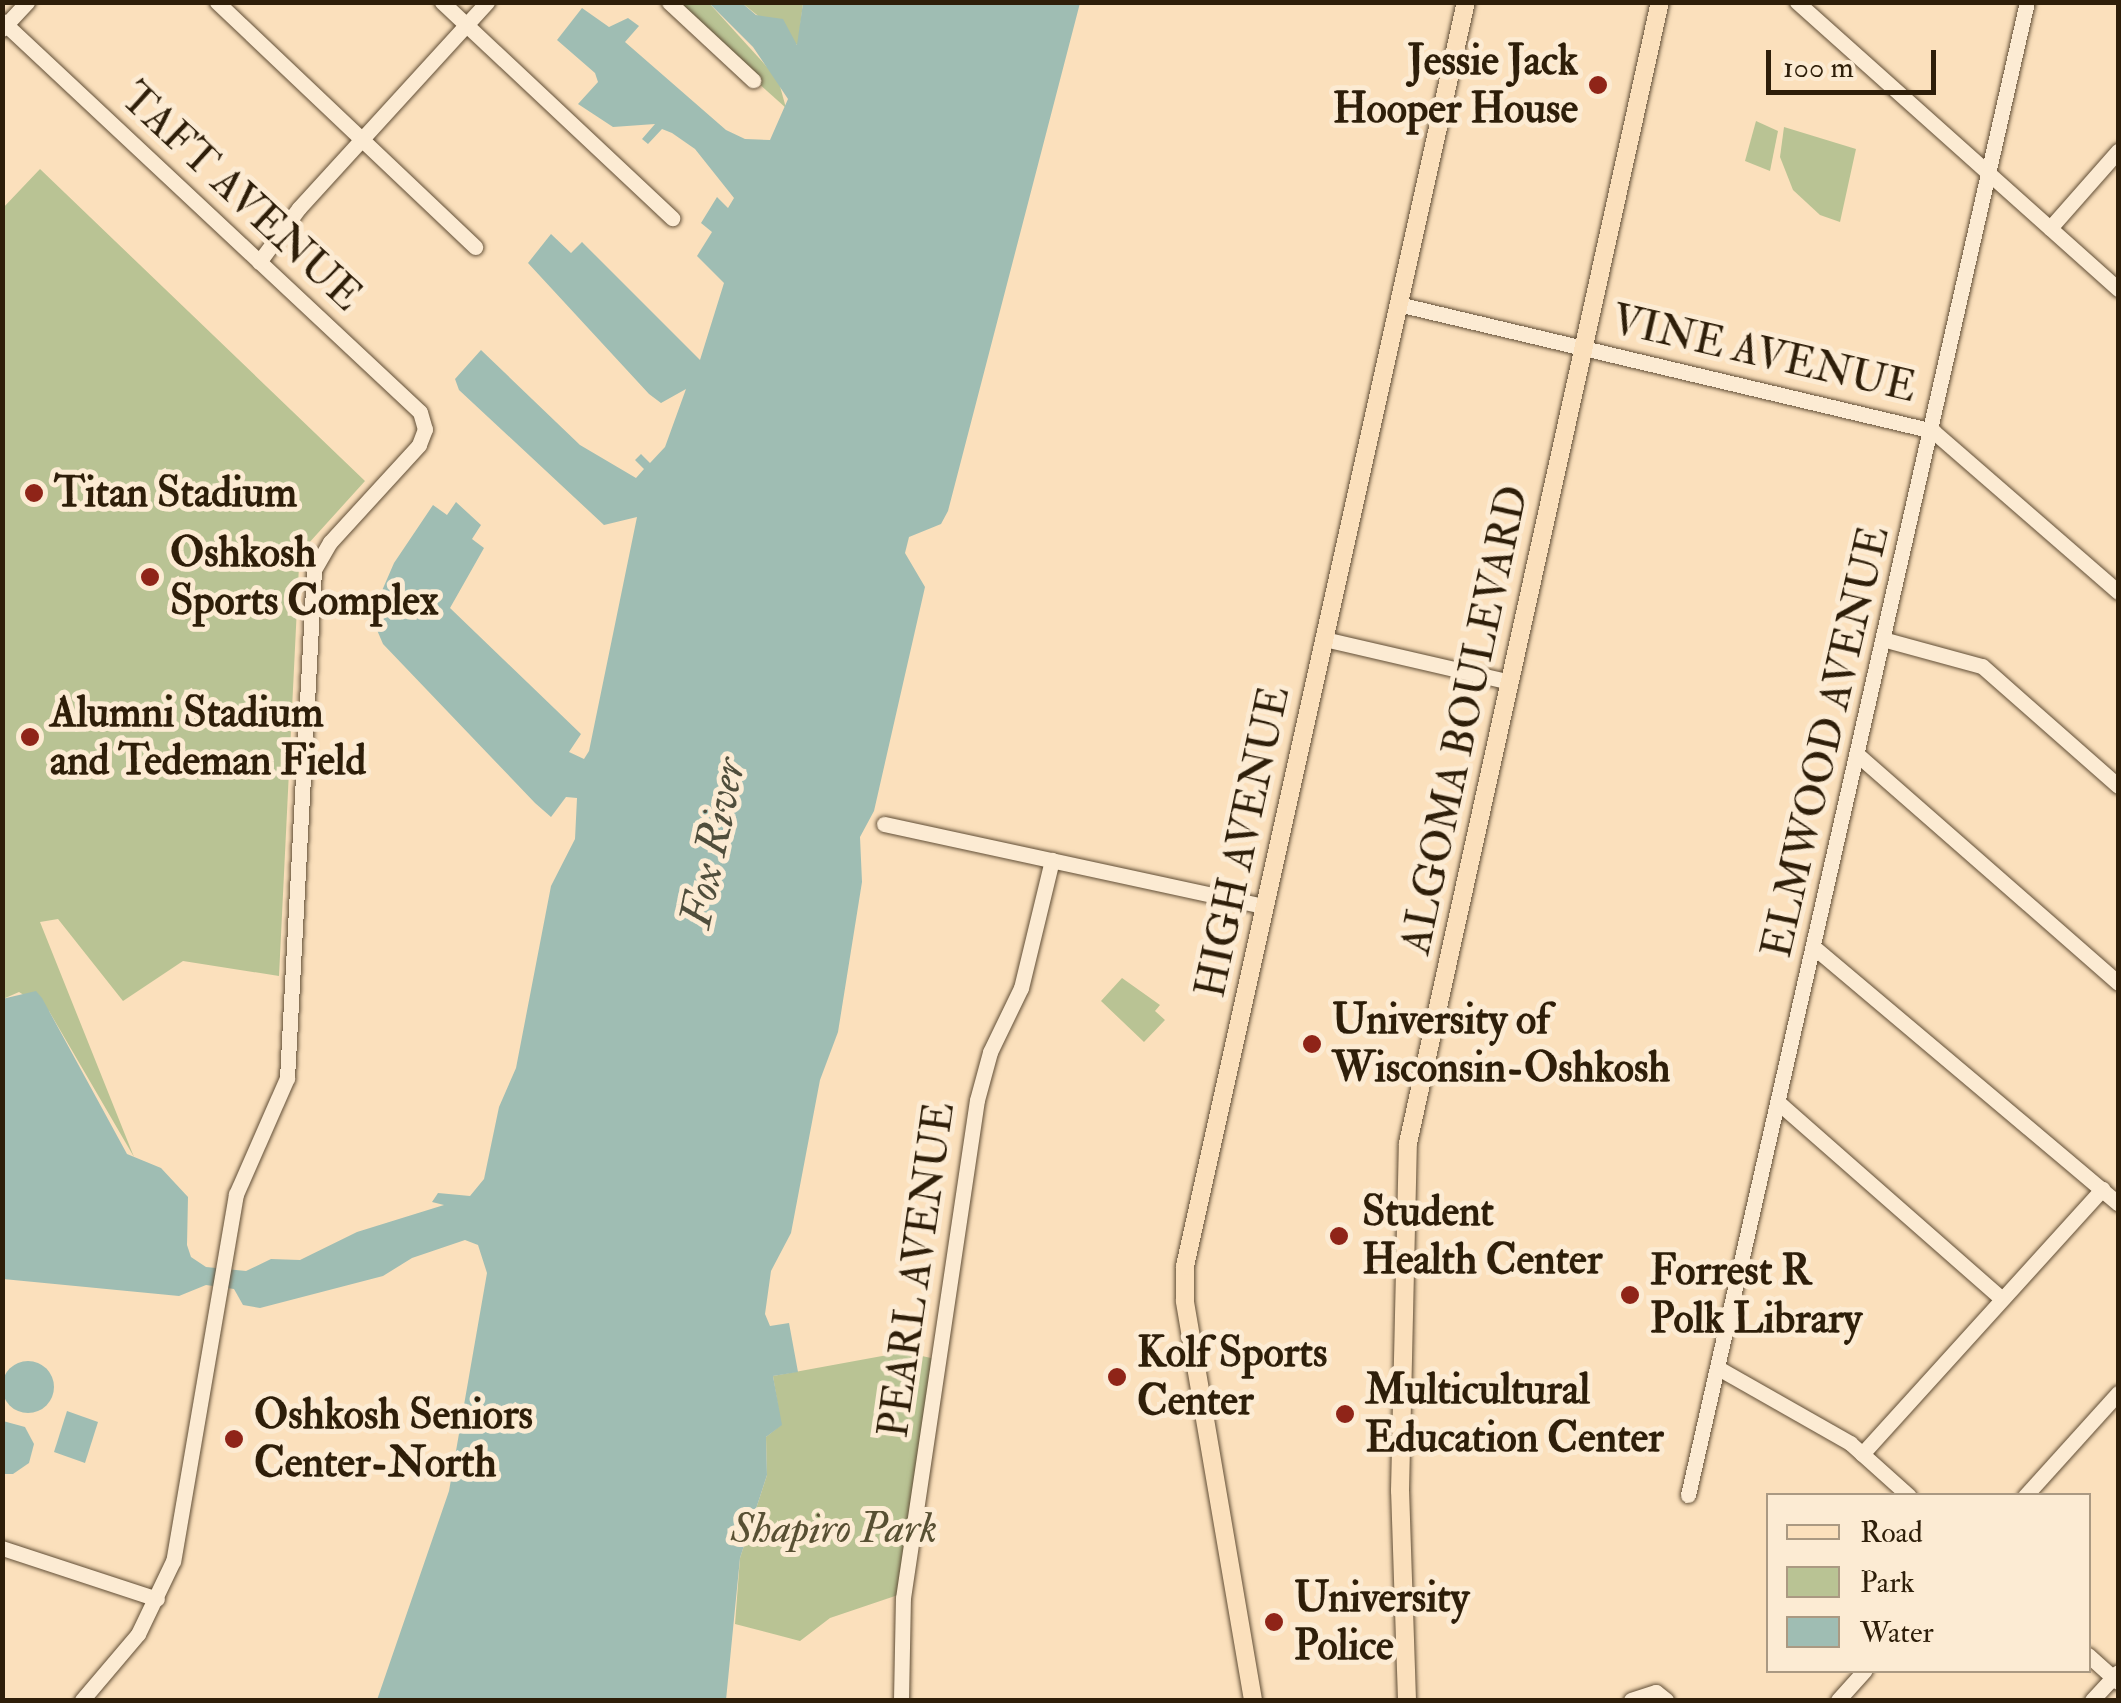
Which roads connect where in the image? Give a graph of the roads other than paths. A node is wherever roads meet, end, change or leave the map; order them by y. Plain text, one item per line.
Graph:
1 (27, 2) edge
2 (217, 2) edge
3 (442, 2) edge
4 (488, 2) edge
5 (670, 2) edge
6 (1466, 2) edge
7 (1660, 2) edge
8 (1798, 2) edge
9 (2028, 2) edge
10 (4, 25) edge
11 (466, 25) junction
12 (753, 80) dead end
13 (361, 138) junction
14 (2118, 151) edge
15 (1990, 175) junction
16 (672, 218) dead end
17 (2050, 228) junction
18 (475, 246) dead end
19 (259, 262) junction
20 (2118, 289) edge
21 (1398, 304) junction
22 (1583, 348) junction
23 (1933, 431) junction
24 (2118, 592) edge
25 (1324, 639) junction
26 (1886, 640) junction
27 (1510, 682) junction
28 (1859, 756) junction
29 (2118, 786) edge
30 (884, 824) dead end
31 (1052, 860) junction
32 (1262, 906) junction
33 (1816, 949) junction
34 (2118, 983) edge
35 (1780, 1104) junction
36 (2102, 1189) junction
37 (2118, 1203) edge
38 (2002, 1300) junction
39 (1718, 1368) junction
40 (2118, 1392) edge
41 (1862, 1454) junction
42 (1906, 1493) edge
43 (2028, 1493) edge
44 (1688, 1496) dead end
45 (2, 1548) edge
46 (157, 1600) junction
47 (2091, 1657) edge
48 (1862, 1673) edge
49 (2117, 1677) edge
50 (1635, 1697) edge
51 (82, 1700) edge
52 (901, 1700) edge
53 (1254, 1700) edge
54 (1406, 1700) edge
55 (1666, 1700) edge
56 (1838, 1700) edge
57 (2092, 1700) edge

1 - 10 street
2 - 13 street
3 - 11 street
4 - 11 street
5 - 12 street
6 - 21 main road, HIGH AVENUE
7 - 22 main road, ALGOMA BOULEVARD
8 - 15 street
9 - 15 street, ELMWOOD AVENUE
10 - 19 street, TAFT AVENUE
11 - 13 street
11 - 16 street
13 - 18 street
13 - 19 street
14 - 17 street
15 - 17 street
15 - 23 street, ELMWOOD AVENUE
17 - 20 street
19 - 46 street, TAFT AVENUE
21 - 22 street, VINE AVENUE
21 - 25 main road, HIGH AVENUE
22 - 23 street, VINE AVENUE
22 - 27 main road, ALGOMA BOULEVARD
23 - 24 street, VINE AVENUE
23 - 26 street, ELMWOOD AVENUE
25 - 27 street
25 - 32 main road, HIGH AVENUE
26 - 28 street, ELMWOOD AVENUE
26 - 29 street
27 - 54 main road, ALGOMA BOULEVARD
28 - 33 street, ELMWOOD AVENUE
28 - 34 street
30 - 31 street
31 - 32 street
31 - 52 street, PEARL AVENUE
32 - 53 main road, HIGH AVENUE
33 - 35 street, ELMWOOD AVENUE
33 - 36 street
35 - 38 street
35 - 39 street, ELMWOOD AVENUE
36 - 37 street
36 - 38 street
38 - 41 street
39 - 41 street
39 - 44 street, ELMWOOD AVENUE
40 - 43 street
41 - 42 street
45 - 46 street
46 - 51 street
47 - 49 street
48 - 56 street
49 - 57 street
50 - 55 street

